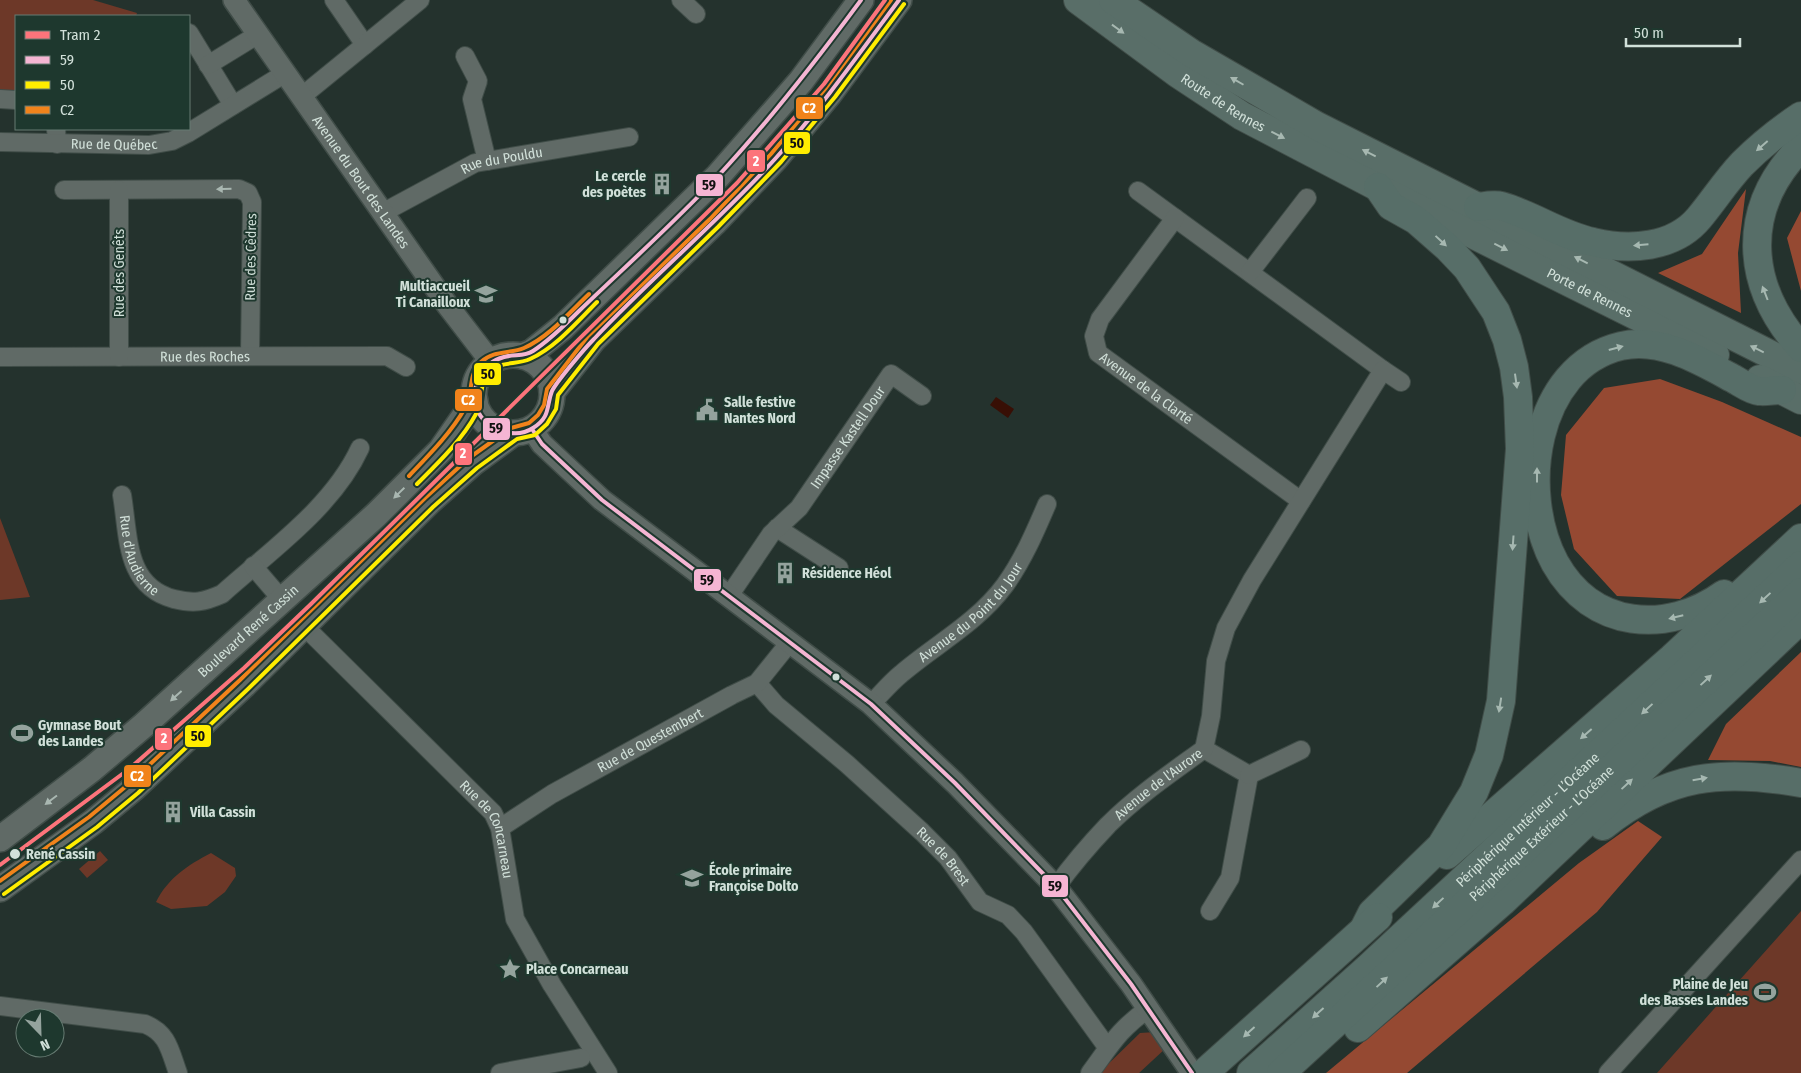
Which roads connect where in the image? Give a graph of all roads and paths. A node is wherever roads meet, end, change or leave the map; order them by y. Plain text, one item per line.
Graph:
1 (234, 0) edge
2 (334, 0) edge
3 (420, 0) edge
4 (681, 0) edge
5 (861, 0) edge
6 (898, 0) edge
7 (1078, 0) edge
8 (1113, 0) edge
9 (696, 14) dead end
10 (190, 35) edge
11 (257, 35) junction
12 (365, 45) junction
13 (465, 56) dead end
14 (208, 66) junction
15 (284, 74) junction
16 (301, 97) junction
17 (0, 99) edge
18 (15, 100) edge
19 (233, 105) junction
20 (1801, 116) edge
21 (193, 120) edge
22 (183, 130) edge
23 (57, 136) edge
24 (629, 138) dead end
25 (0, 142) edge
26 (1801, 148) edge
27 (487, 161) junction
28 (1412, 174) joint
29 (1378, 187) junction
30 (64, 190) dead end
31 (119, 190) junction
32 (1138, 191) dead end
33 (1307, 198) dead end
34 (1478, 207) junction
35 (384, 212) junction
36 (1174, 218) junction
37 (1250, 272) junction
38 (1801, 348) edge
39 (250, 356) junction
40 (522, 356) junction
41 (0, 357) edge
42 (119, 357) junction
43 (491, 362) junction
44 (406, 366) dead end
45 (1383, 370) junction
46 (1801, 370) edge
47 (1400, 382) dead end
48 (552, 392) junction
49 (1791, 395) edge
50 (922, 396) dead end
51 (475, 401) junction
52 (523, 431) junction
53 (360, 448) dead end
54 (122, 495) dead end
55 (1301, 501) junction
56 (1047, 504) dead end
57 (777, 528) junction
58 (1801, 538) edge
59 (1801, 565) edge
60 (253, 566) junction
61 (839, 568) dead end
62 (1751, 583) junction
63 (1801, 592) edge
64 (729, 596) junction
65 (283, 601) junction
66 (1801, 618) edge
67 (304, 626) junction
68 (790, 642) junction
69 (757, 683) junction
70 (871, 704) junction
71 (1204, 749) junction
72 (1301, 750) dead end
73 (1249, 775) junction
74 (1801, 783) edge
75 (500, 828) junction
76 (0, 839) edge
77 (1801, 860) edge
78 (1056, 887) junction
79 (0, 888) edge
80 (1502, 902) junction
81 (1210, 911) dead end
82 (1364, 929) junction
83 (0, 1006) edge
84 (1148, 1009) junction
85 (1107, 1047) junction
86 (581, 1058) dead end
87 (178, 1073) edge
88 (500, 1073) edge
89 (608, 1073) edge
90 (1090, 1073) edge
91 (1192, 1073) edge
92 (1204, 1073) edge
93 (1251, 1073) edge
94 (1281, 1073) edge
95 (1305, 1073) edge
96 (1608, 1073) edge

1 - 11 street, Avenue du Bout des Landes
2 - 12 street
3 - 12 street
4 - 9 street
5 - 40 main road
6 - 48 main road
7 -> 29 highway, Route de Rennes
28 -> 8 highway, Route de Rennes
10 - 14 street
11 - 14 street
11 - 15 street, Avenue du Bout des Landes
12 - 16 street
13 - 27 street
14 - 19 street
15 - 16 street, Avenue du Bout des Landes
15 - 19 street, Rue de Québec
16 - 35 street, Avenue du Bout des Landes
17 - 18 street
19 - 21 street, Rue de Québec
20 -> 34 highway
22 - 23 street, Rue de Québec
23 - 25 street, Rue de Québec
24 - 27 street, Rue du Pouldu
38 -> 26 highway
27 - 35 street, Rue du Pouldu
28 - 34 highway, Porte de Rennes
29 -> 49 highway, Porte de Rennes
29 -> 82 highway
30 - 31 street
39 -> 31 street, Rue des Cèdres
31 - 42 street, Rue des Genêts
32 - 36 street
33 - 37 street
46 -> 34 highway, Porte de Rennes
35 - 43 street, Avenue du Bout des Landes
36 - 37 street
36 - 55 street, Avenue de la Clarté
37 - 45 street
39 - 42 street, Rue des Roches
39 - 44 street, Rue des Roches
40 - 43 main road
40 - 48 main road
41 - 42 street, Rue des Roches
43 - 51 main road
45 - 47 street
45 - 55 street
48 - 52 main road
62 -> 49 highway
50 - 57 street, Impasse Kastell Dour
51 - 52 main road
51 -> 65 main road, Boulevard René Cassin
52 - 64 street
52 - 67 main road
53 - 60 street, Rue d'Audierne
54 - 60 street, Rue d'Audierne
55 - 71 street, Avenue de l'Aurore
56 - 70 street, Avenue du Point du Jour
57 - 61 street
57 - 64 street, Impasse Kastell Dour
58 - 62 highway
59 -> 93 highway, Périphérique Intérieur - L’Océane
60 - 65 street
62 -> 82 highway
94 -> 63 highway, Périphérique Extérieur - L’Océane
64 - 68 street
65 -> 76 main road, Boulevard René Cassin
80 -> 66 highway
67 - 75 street, Rue de Concarneau
67 - 79 main road
68 - 69 street, Rue de Questembert
68 - 70 street
69 - 75 street, Rue de Questembert
69 - 85 street, Rue de Brest
70 - 78 street
71 - 73 street
71 - 78 street, Avenue de l'Aurore
72 - 73 street
73 - 81 street
80 -> 74 highway
75 - 89 street, Rue de Concarneau
77 - 96 street
78 - 84 street
80 - 95 highway
82 -> 92 highway
83 - 87 street
84 - 85 street
84 - 91 street
85 - 90 street
86 - 88 street

